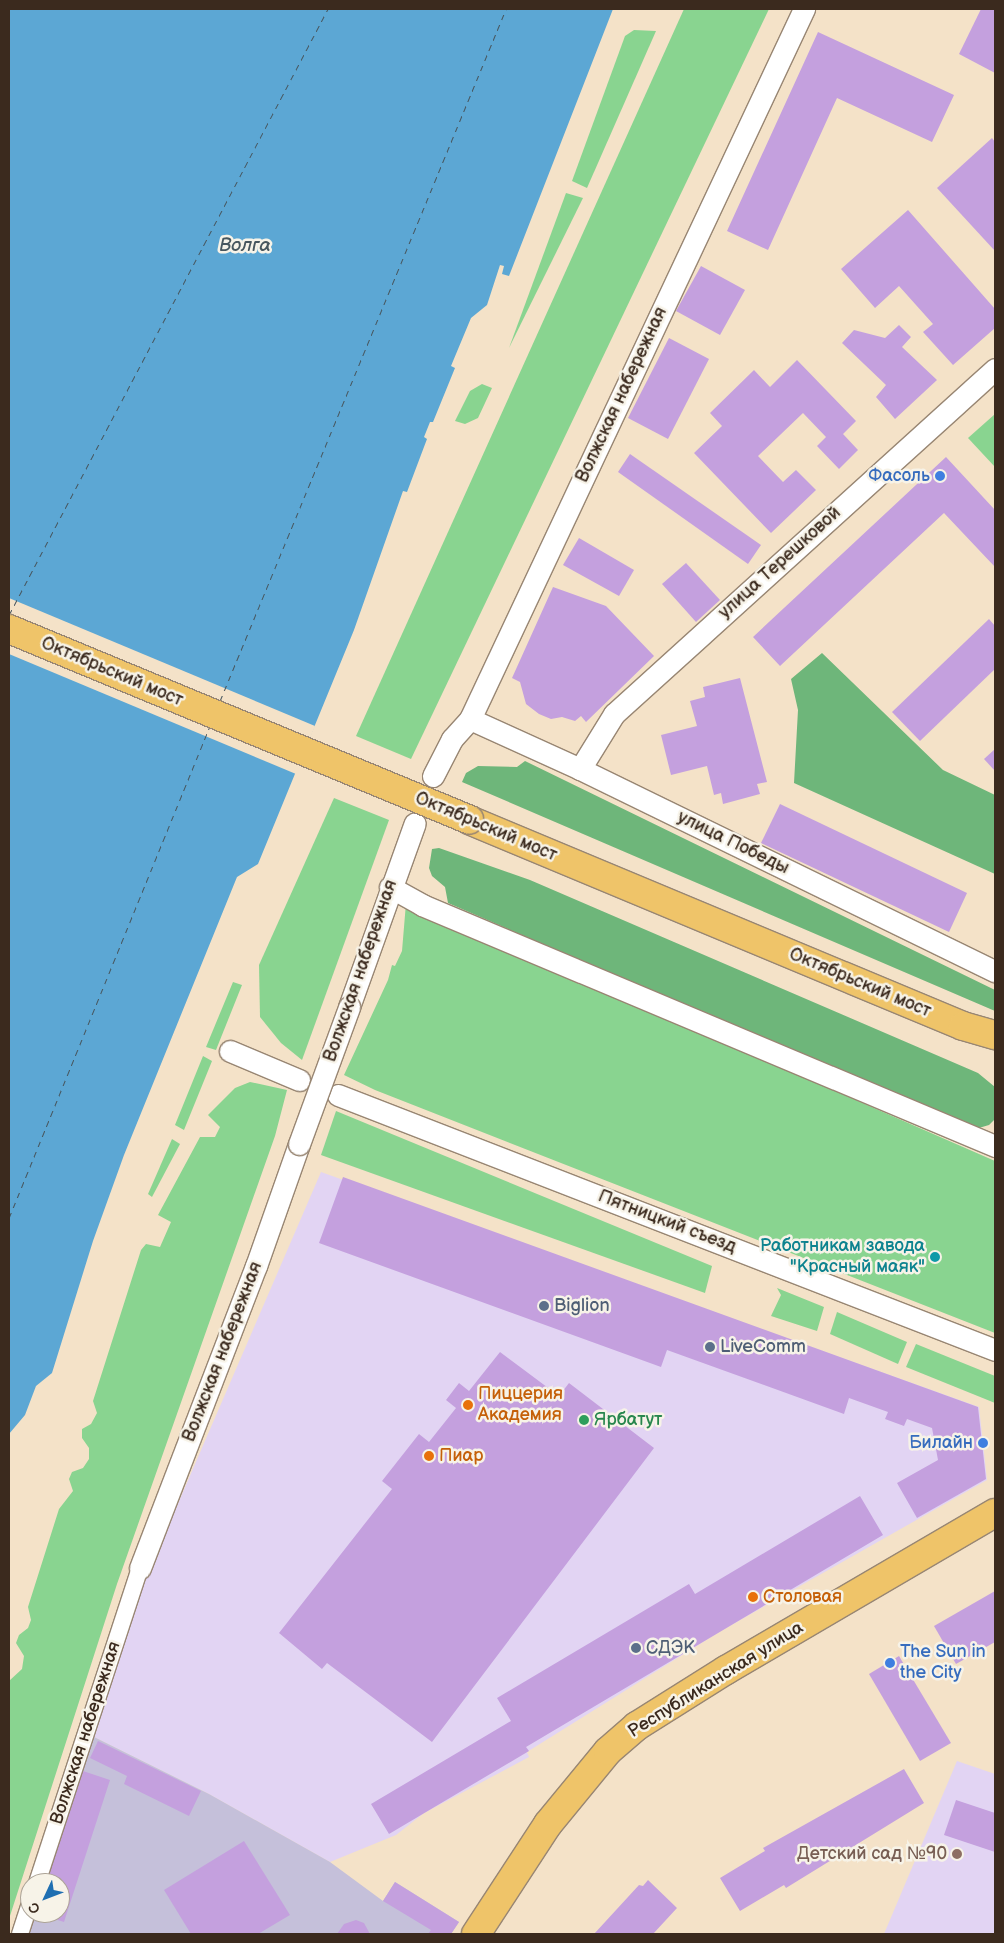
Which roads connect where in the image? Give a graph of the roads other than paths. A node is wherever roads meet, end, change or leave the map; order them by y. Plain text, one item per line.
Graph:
1 (804, 9) edge
2 (995, 369) edge
3 (9, 629) edge
4 (470, 719) junction
5 (580, 769) junction
6 (433, 776) dead end
7 (415, 823) dead end
8 (390, 887) junction
9 (995, 971) edge
10 (963, 1026) junction
11 (995, 1035) edge
12 (230, 1051) dead end
13 (995, 1053) edge
14 (299, 1080) dead end
15 (338, 1095) dead end
16 (990, 1139) edge
17 (995, 1350) edge
18 (995, 1514) edge
19 (140, 1568) joint
20 (40, 1873) edge
21 (476, 1934) edge

1 - 4 street, Волжская набережная
2 - 5 street, улица Терешковой
3 - 10 main road, Октябрьский мост, bridge
4 - 5 street, улица Победы
4 - 6 street, Волжская набережная
5 - 9 street, улица Победы
7 - 8 street, Волжская набережная
8 - 16 street
8 - 19 street, Волжская набережная, bridge
10 - 11 main road
10 - 13 main road
12 - 14 street
15 - 17 street, Пятницкий съезд
18 - 21 main road, Республиканская улица
19 - 20 street, Волжская набережная

